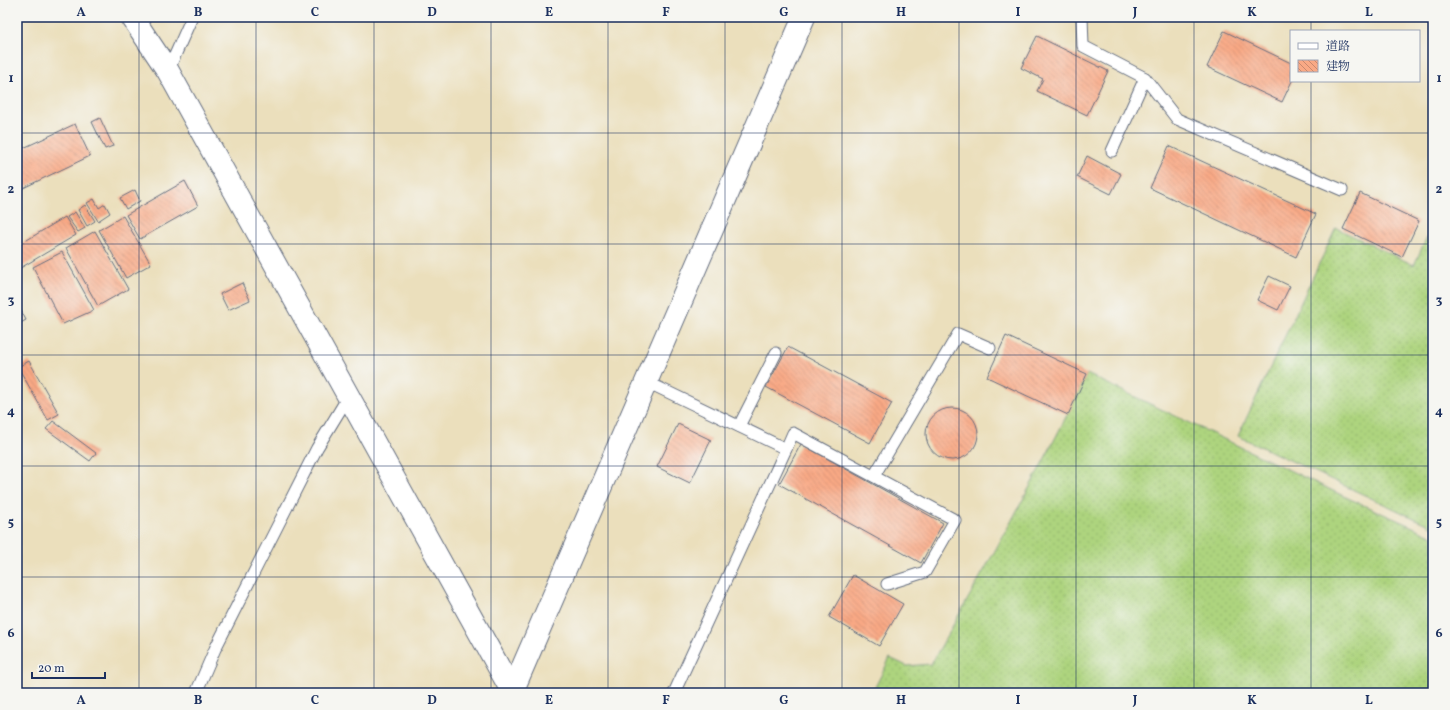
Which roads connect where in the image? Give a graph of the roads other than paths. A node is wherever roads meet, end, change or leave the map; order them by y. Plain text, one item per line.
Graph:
1 (132, 17) edge
2 (192, 17) edge
3 (804, 17) edge
4 (1082, 17) edge
5 (168, 71) junction
6 (1144, 78) junction
7 (1112, 151) dead end
8 (1342, 190) dead end
9 (990, 348) dead end
10 (776, 353) dead end
11 (647, 382) junction
12 (348, 397) junction
13 (739, 426) junction
14 (786, 449) junction
15 (874, 476) junction
16 (886, 584) dead end
17 (196, 693) edge
18 (513, 693) edge
19 (674, 693) edge

1 - 5 street
2 - 5 lane
3 - 11 street
4 - 6 lane
5 - 12 street
6 - 7 lane
6 - 8 lane
9 - 15 lane
10 - 13 lane
11 - 13 lane
11 - 18 street
12 - 17 lane
12 - 18 street
13 - 14 lane
14 - 15 lane
14 - 19 lane
15 - 16 lane

